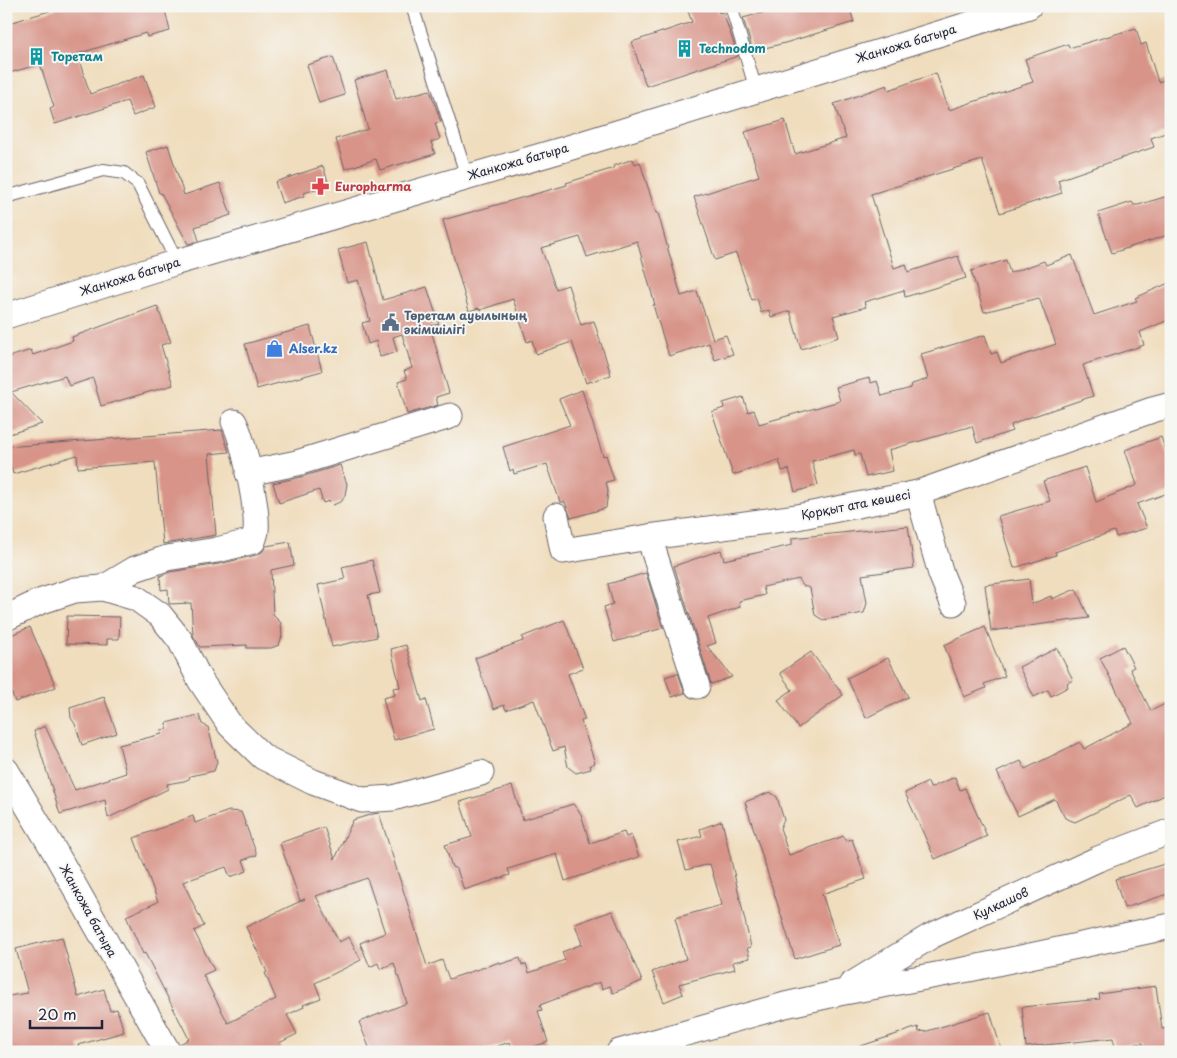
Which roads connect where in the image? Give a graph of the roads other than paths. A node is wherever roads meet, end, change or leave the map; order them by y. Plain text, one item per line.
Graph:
1 (412, 6) edge
2 (731, 6) edge
3 (1029, 6) edge
4 (756, 90) junction
5 (467, 177) junction
6 (6, 197) edge
7 (177, 262) junction
8 (6, 316) edge
9 (1171, 405) edge
10 (450, 416) dead end
11 (234, 422) dead end
12 (248, 473) junction
13 (918, 493) junction
14 (556, 516) dead end
15 (649, 537) junction
16 (103, 588) junction
17 (953, 603) dead end
18 (6, 618) edge
19 (697, 686) dead end
20 (6, 770) edge
21 (481, 773) dead end
22 (1171, 831) edge
23 (1171, 926) edge
24 (839, 993) junction
25 (168, 1052) edge
26 (619, 1052) edge

1 - 5 lane
2 - 4 lane
3 - 4 street, Жанкожа батыра
4 - 5 street, Жанкожа батыра
5 - 7 street, Жанкожа батыра
6 - 7 lane
7 - 8 street, Жанкожа батыра
9 - 13 street, Қорқыт ата көшесі
10 - 12 street
11 - 12 street
12 - 16 street
13 - 15 street, Қорқыт ата көшесі
13 - 17 street
14 - 15 street, Қорқыт ата көшесі
15 - 19 street
16 - 18 street
16 - 21 street
20 - 25 street, Жанкожа батыра
22 - 24 street, Кулкашов
23 - 24 street, Кулкашов
24 - 26 street, Кулкашов

